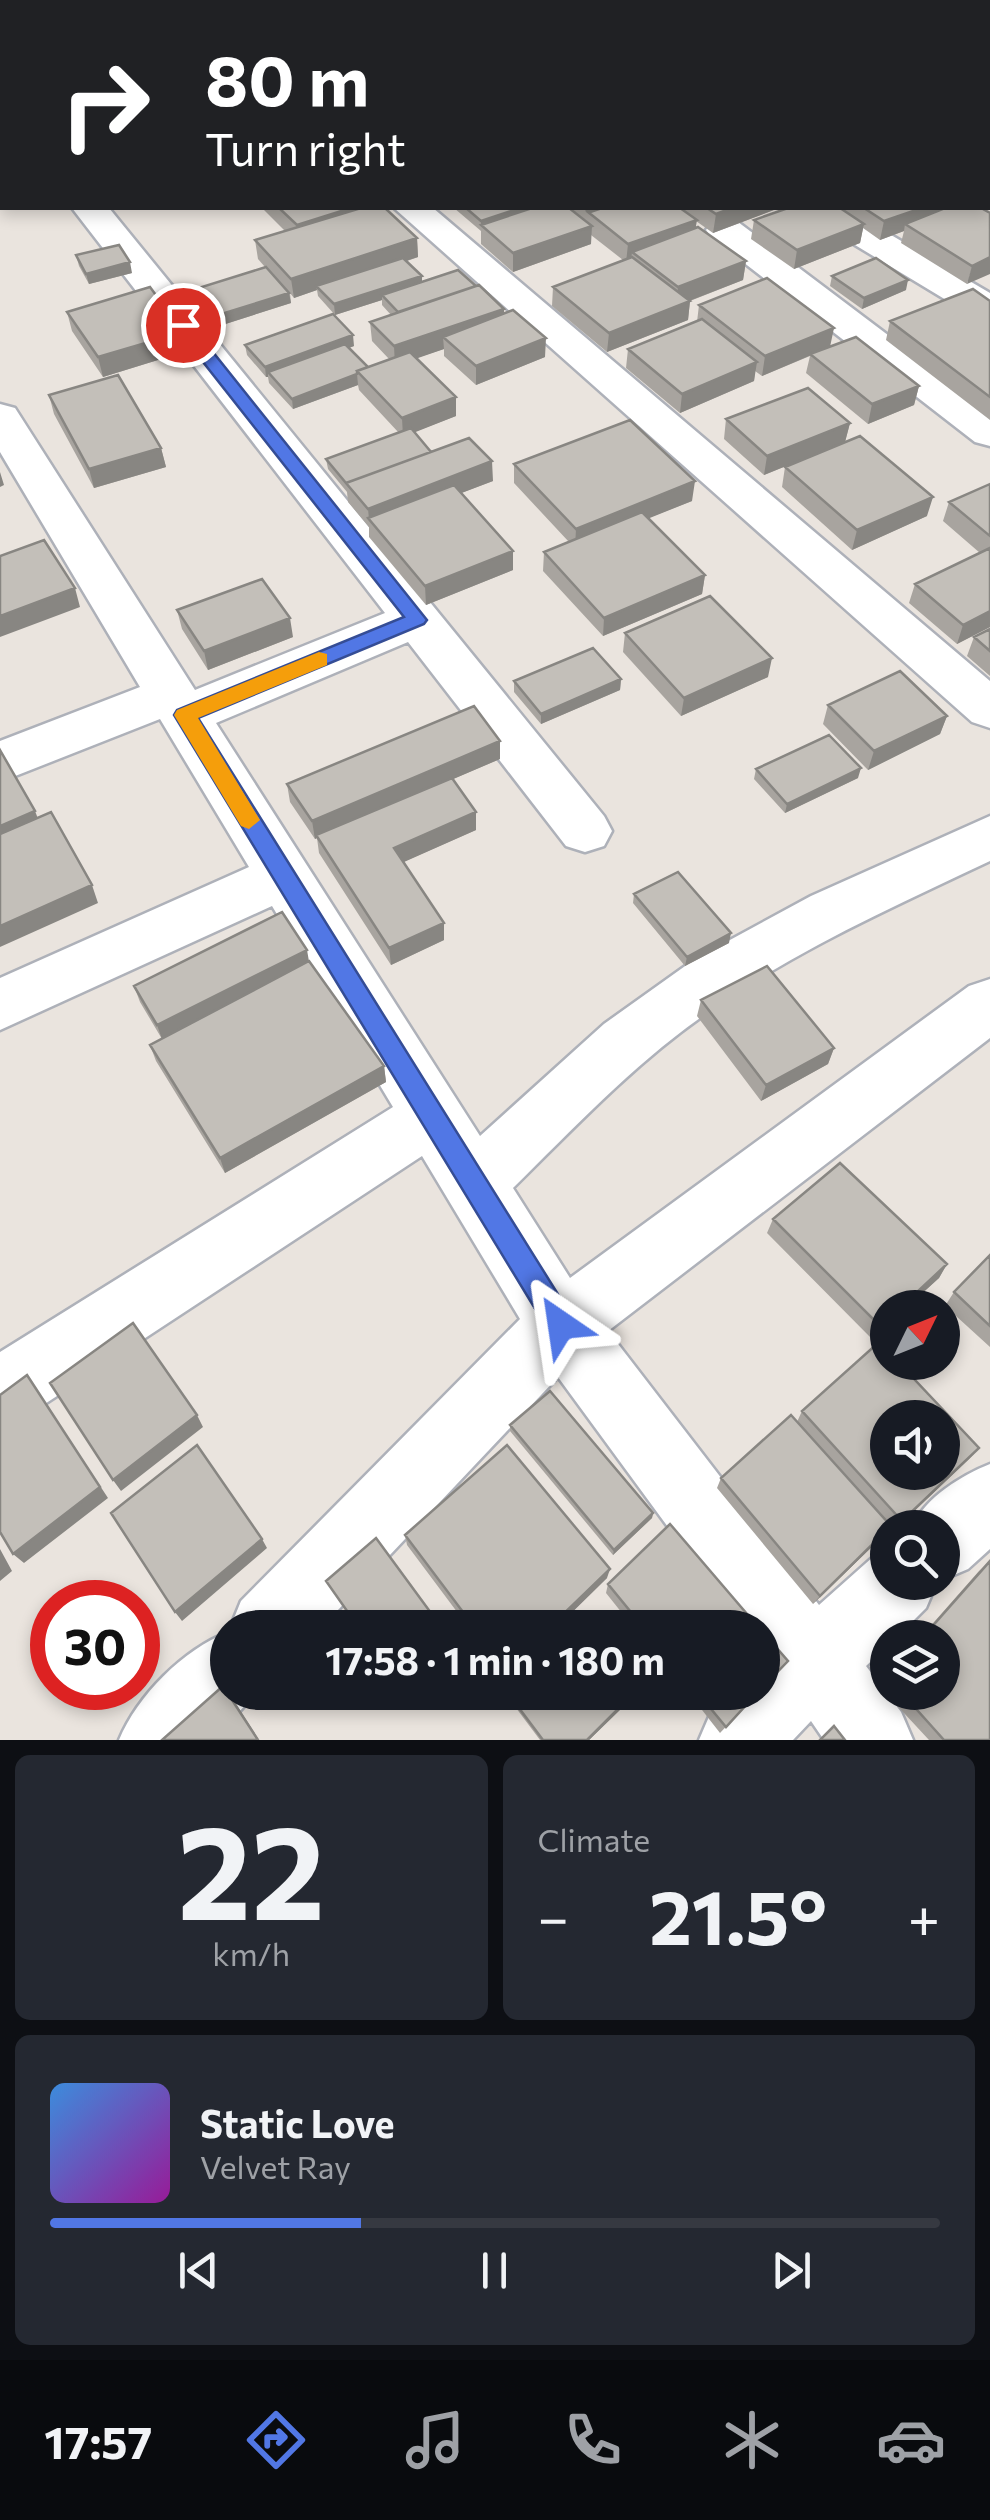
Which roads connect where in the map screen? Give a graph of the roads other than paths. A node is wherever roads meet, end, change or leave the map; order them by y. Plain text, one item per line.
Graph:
1 (92, 210) edge
2 (415, 210) edge
3 (824, 210) edge
4 (724, 230) edge
5 (981, 294) edge
6 (893, 323) junction
7 (0, 417) edge
8 (990, 434) edge
9 (417, 620) junction
10 (178, 705) junction
11 (990, 709) edge
12 (0, 762) edge
13 (584, 831) dead end
14 (990, 837) edge
15 (284, 876) junction
16 (990, 1004) edge
17 (0, 1005) edge
18 (432, 1116) junction
19 (474, 1183) junction
20 (561, 1325) junction
21 (0, 1392) edge
22 (990, 1500) edge
23 (960, 1527) edge
24 (881, 1600) edge
25 (285, 1610) edge
26 (814, 1662) junction
27 (210, 1689) edge
28 (160, 1740) edge
29 (739, 1740) edge
30 (873, 1740) edge

1 - 9 street
2 - 11 street
3 - 5 street
4 - 6 street
5 - 6 street
6 - 8 street
7 - 10 street
9 - 10 street
9 - 13 street
10 - 12 street
10 - 15 street
14 - 19 street
15 - 17 street
15 - 18 street
16 - 20 street
18 - 19 street
18 - 21 street
19 - 20 street
20 - 25 street
20 - 26 street
22 - 23 street
24 - 26 street
26 - 29 street
26 - 30 street
27 - 28 street

